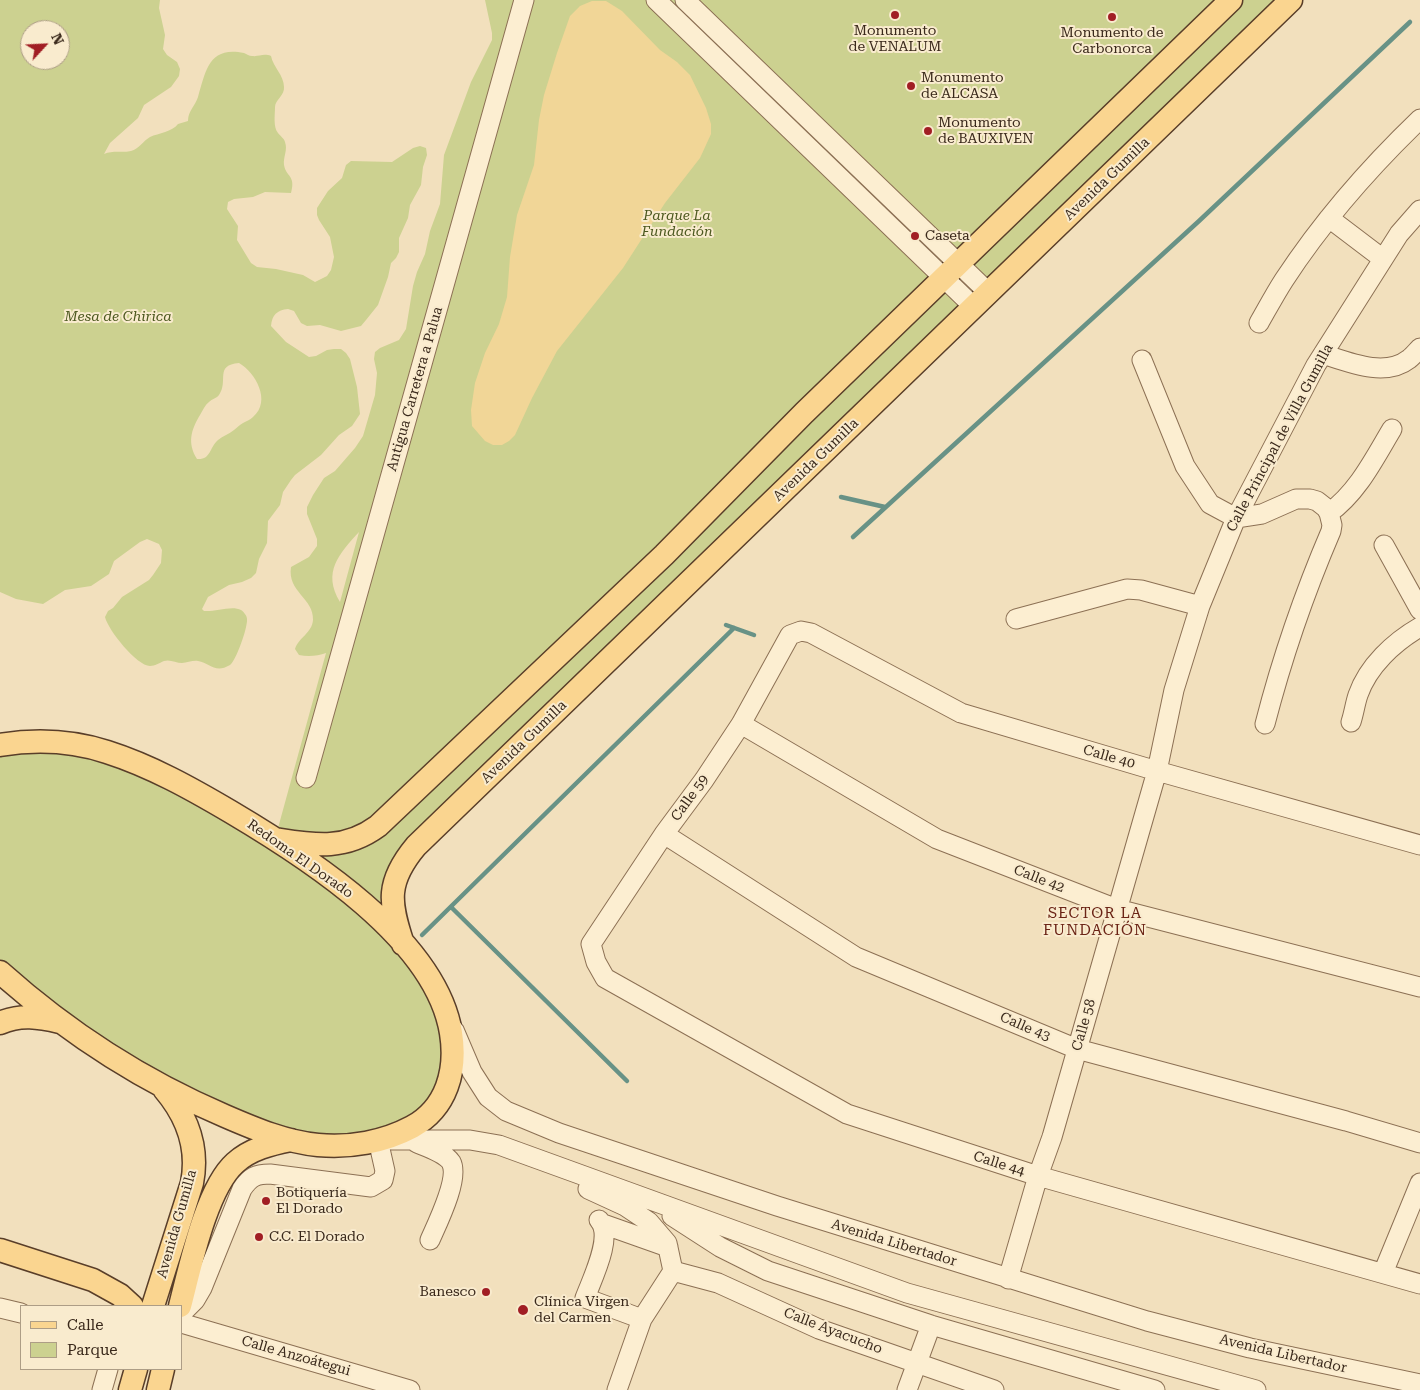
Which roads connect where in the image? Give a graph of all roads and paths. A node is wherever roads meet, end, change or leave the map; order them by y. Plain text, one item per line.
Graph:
1 (524, 0) edge
2 (656, 0) edge
3 (685, 0) edge
4 (1230, 0) edge
5 (1291, 0) edge
6 (1420, 120) edge
7 (1420, 210) edge
8 (1329, 218) junction
9 (1383, 259) junction
10 (951, 271) junction
11 (981, 300) junction
12 (1259, 323) dead end
13 (1323, 354) junction
14 (1142, 360) dead end
15 (1416, 360) edge
16 (1392, 429) dead end
17 (1329, 513) junction
18 (1236, 518) junction
19 (1384, 545) dead end
20 (1200, 606) junction
21 (1420, 610) edge
22 (1016, 619) dead end
23 (1420, 627) edge
24 (811, 633) joint
25 (1351, 722) dead end
26 (741, 724) junction
27 (1265, 724) dead end
28 (0, 739) edge
29 (34, 741) junction
30 (0, 745) edge
31 (1157, 771) junction
32 (306, 778) dead end
33 (664, 834) junction
34 (276, 839) junction
35 (1420, 845) edge
36 (1117, 909) junction
37 (403, 944) junction
38 (0, 972) edge
39 (606, 978) joint
40 (1420, 987) edge
41 (439, 996) junction
42 (0, 1023) edge
43 (64, 1024) junction
44 (1077, 1049) junction
45 (164, 1088) junction
46 (292, 1139) junction
47 (378, 1140) junction
48 (412, 1140) junction
49 (1420, 1143) edge
50 (537, 1159) junction
51 (1038, 1176) junction
52 (1420, 1183) edge
53 (648, 1200) junction
54 (430, 1240) dead end
55 (668, 1247) junction
56 (0, 1250) edge
57 (673, 1271) junction
58 (1383, 1273) junction
59 (1008, 1279) junction
60 (1420, 1284) edge
61 (131, 1305) edge
62 (153, 1305) edge
63 (180, 1305) edge
64 (0, 1308) edge
65 (20, 1313) edge
66 (182, 1313) edge
67 (642, 1319) junction
68 (182, 1323) edge
69 (931, 1325) junction
70 (917, 1363) junction
71 (108, 1370) edge
72 (136, 1370) edge
73 (163, 1370) edge
74 (1420, 1384) edge
75 (102, 1390) edge
76 (130, 1390) edge
77 (158, 1390) edge
78 (410, 1390) edge
79 (617, 1390) edge
80 (907, 1390) edge
81 (994, 1390) edge
82 (1155, 1390) edge
83 (1256, 1390) edge

1 - 32 street, Antigua Carretera a Palua
2 - 10 street
3 - 10 street
4 - 10 main road
5 - 11 main road, Avenida Gumilla
6 - 8 street
7 - 9 street, Calle Principal de Villa Gumilla
8 - 9 street
8 - 12 street
9 - 13 street, Calle Principal de Villa Gumilla
10 - 11 street
10 - 34 main road
11 - 37 main road, Avenida Gumilla
13 - 15 street
13 - 18 street, Calle Principal de Villa Gumilla
14 - 18 street
16 - 17 street
17 - 18 street
17 - 27 street
18 - 20 street, Calle Principal de Villa Gumilla
19 - 21 street
20 - 22 street
20 - 31 street, Calle Principal de Villa Gumilla
23 - 25 street
24 - 26 street, Calle 59
24 - 31 street, Calle 40
26 - 33 street, Calle 59
26 - 36 street, Calle 42
28 - 29 main road
29 - 30 main road, Redoma El Dorado
29 - 34 main road, Redoma El Dorado
31 - 35 street, Calle 40
31 - 36 street, Calle 58
33 - 39 street, Calle 59
33 - 44 street, Calle 43
34 - 37 main road, Redoma El Dorado
36 - 40 street, Calle 42
36 - 44 street, Calle 58
37 - 41 main road, Redoma El Dorado
38 - 43 main road, Redoma El Dorado
39 - 51 street, Calle 44
41 - 47 main road, Redoma El Dorado
41 - 59 street, Avenida Libertador
42 - 43 main road
43 - 45 main road, Redoma El Dorado
44 - 49 street, Calle 43
44 - 51 street, Calle 58
45 - 46 main road, Redoma El Dorado
45 - 62 main road, Avenida Gumilla
46 - 47 main road, Redoma El Dorado
46 - 63 main road, Avenida Gumilla
47 - 48 street
47 - 66 street
48 - 50 street
48 - 54 street
50 - 53 street
50 - 55 street
51 - 58 street, Calle 44
51 - 59 street, Calle 58
52 - 58 street
53 - 69 street
53 - 83 street
55 - 57 street
55 - 67 street
56 - 61 main road
57 - 67 street
57 - 70 street, Calle Ayacucho
58 - 60 street, Calle 44
59 - 74 street, Avenida Libertador
64 - 65 street
67 - 79 street
68 - 78 street, Calle Anzoátegui
69 - 70 street
69 - 82 street
70 - 80 street
70 - 81 street, Calle Ayacucho
71 - 75 street
72 - 76 main road
73 - 77 main road

